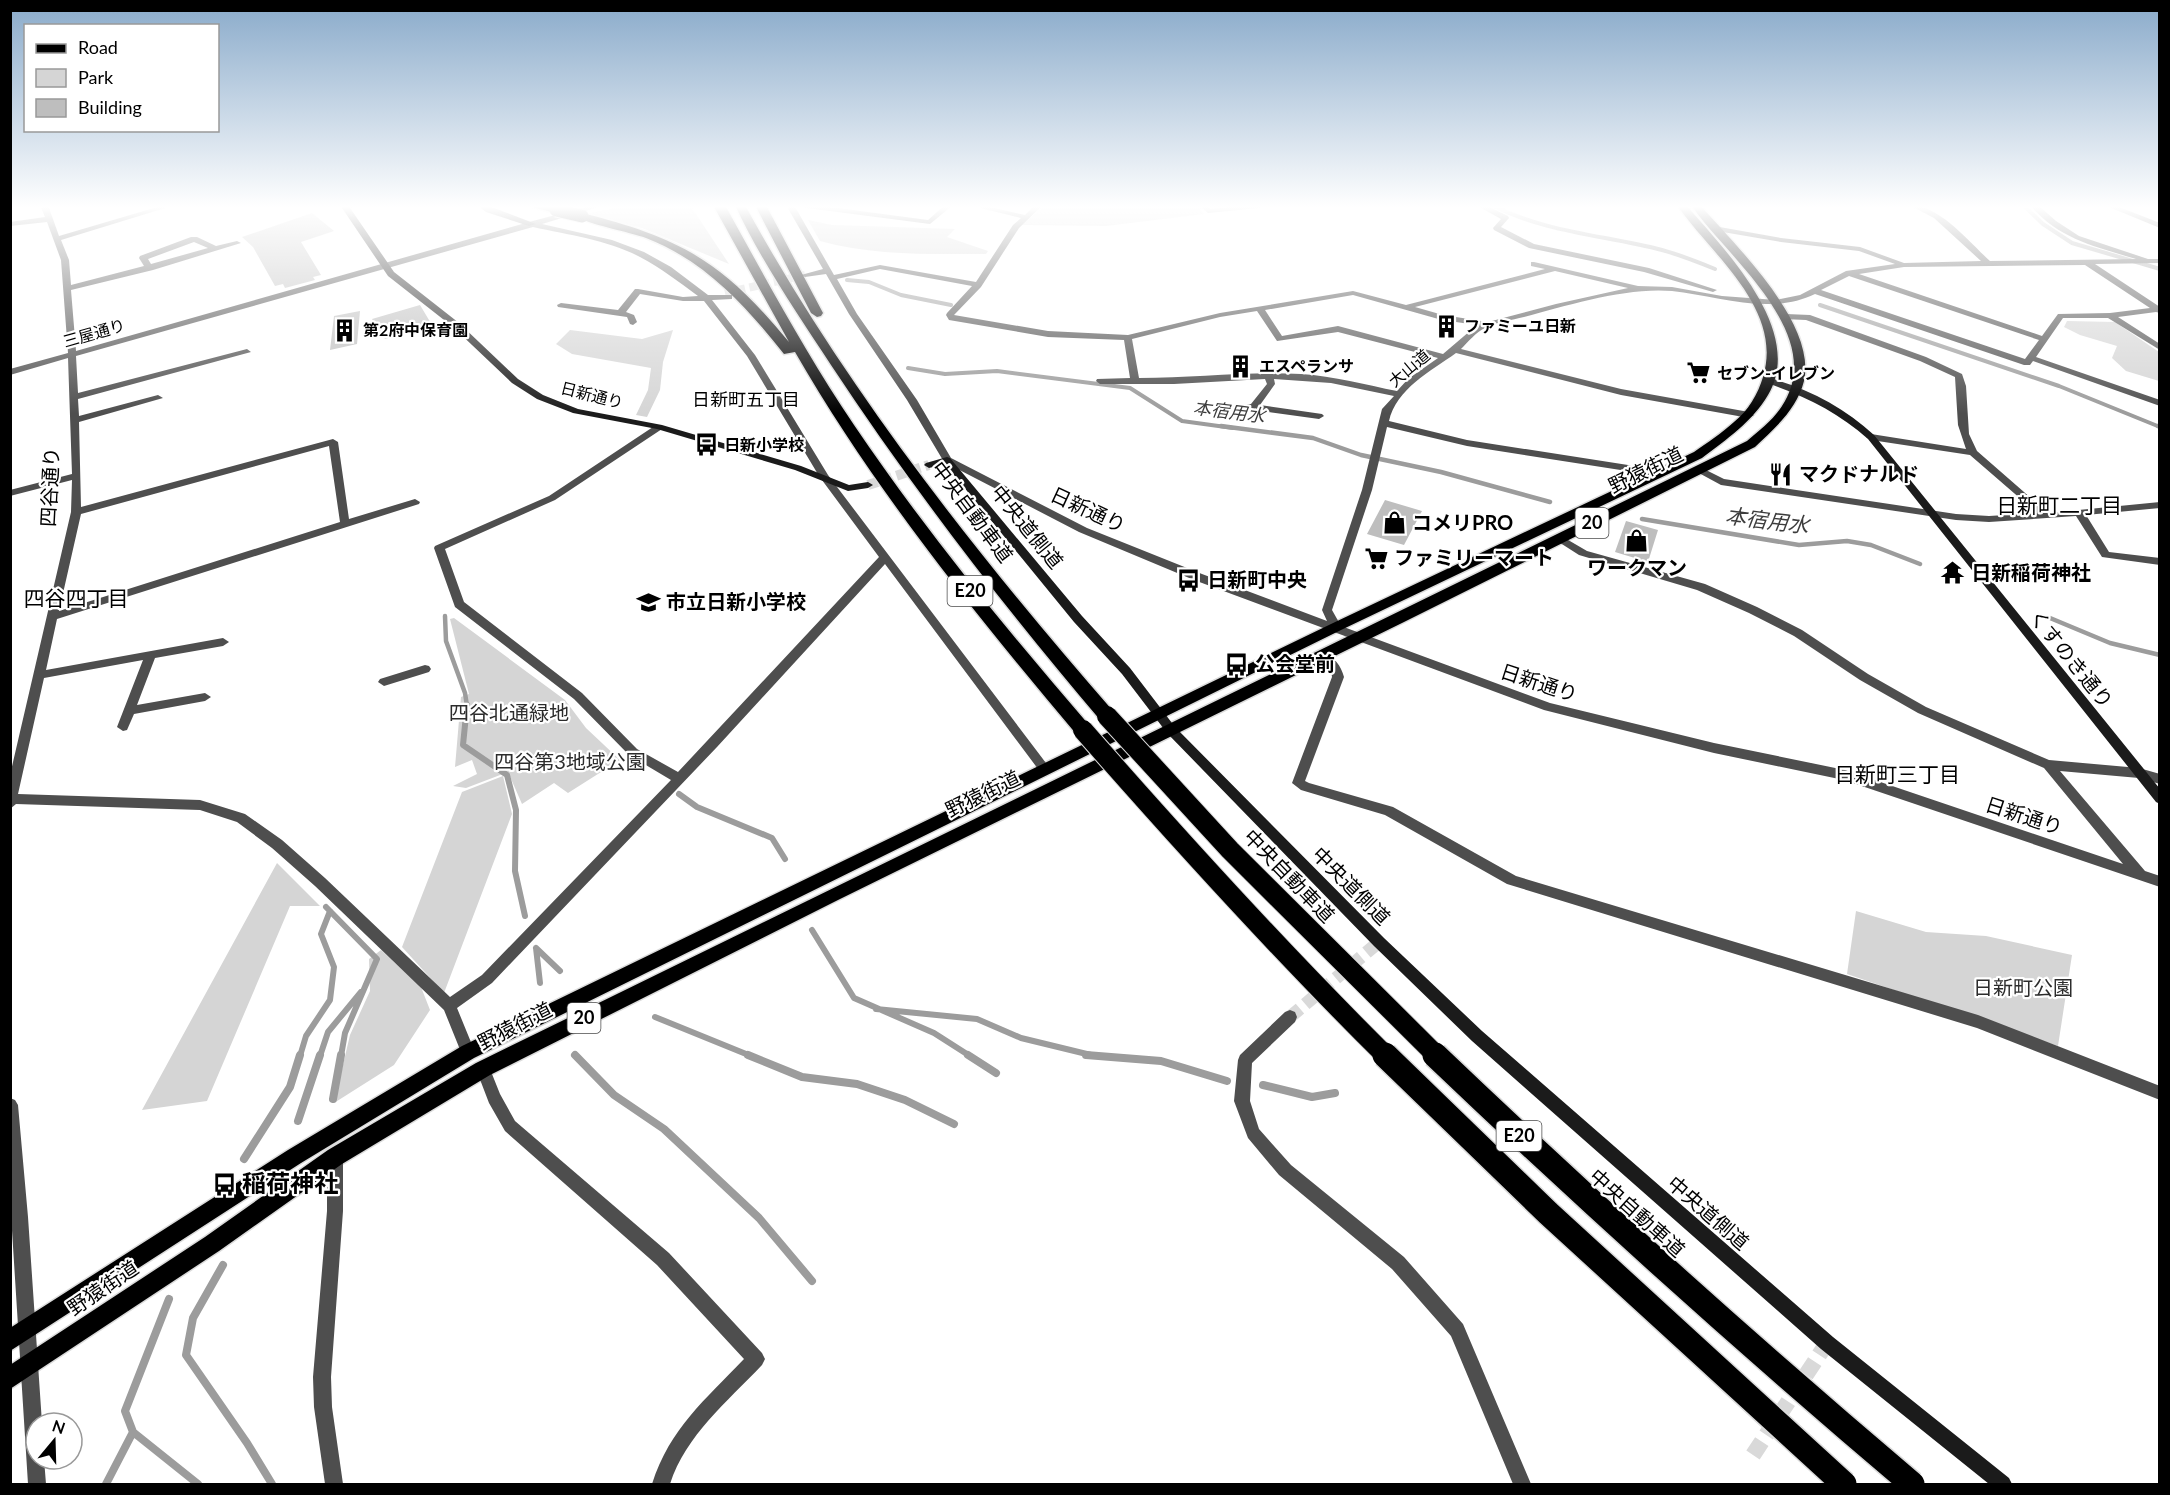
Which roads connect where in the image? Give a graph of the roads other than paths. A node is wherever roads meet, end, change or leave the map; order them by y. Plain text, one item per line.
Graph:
1 (830, 274) edge
2 (66, 275) edge
3 (123, 275) edge
4 (357, 275) edge
5 (392, 275) edge
6 (677, 275) edge
7 (720, 275) edge
8 (757, 275) edge
9 (780, 275) edge
10 (796, 275) edge
11 (820, 275) edge
12 (922, 275) edge
13 (985, 275) edge
14 (1537, 275) edge
15 (1585, 275) edge
16 (1662, 275) edge
17 (1737, 275) edge
18 (1753, 275) edge
19 (1845, 275) edge
20 (1854, 275) edge
21 (2106, 275) edge
22 (805, 276) tunnel mouth
23 (1533, 276) joint
24 (978, 285) junction
25 (1639, 288) junction
26 (67, 289) junction
27 (1815, 291) junction
28 (727, 295) tunnel mouth
29 (1740, 298) junction
30 (707, 299) junction
31 (1758, 301) junction
32 (1776, 302) junction
33 (561, 305) dead end
34 (1404, 307) junction
35 (1259, 308) junction
36 (2159, 310) edge
37 (620, 313) junction
38 (2110, 315) junction
39 (1786, 317) junction
40 (633, 322) dead end
41 (1487, 324) junction
42 (1128, 338) junction
43 (2043, 339) junction
44 (2160, 348) edge
45 (1455, 350) junction
46 (247, 352) dead end
47 (72, 354) junction
48 (1444, 357) junction
49 (2031, 358) junction
50 (10, 372) edge
51 (1269, 376) junction
52 (1100, 381) dead end
53 (1135, 381) junction
54 (1770, 381) junction
55 (1795, 389) junction
56 (1398, 394) junction
57 (74, 397) junction
58 (158, 398) dead end
59 (2160, 403) edge
60 (1254, 407) junction
61 (1218, 408) dead end
62 (1319, 416) dead end
63 (1749, 416) junction
64 (75, 420) junction
65 (1384, 423) junction
66 (659, 427) junction
67 (1871, 437) junction
68 (892, 444) junction
69 (864, 447) junction
70 (1973, 453) junction
71 (947, 460) junction
72 (929, 465) tunnel mouth
73 (1701, 470) junction
74 (76, 476) junction
75 (824, 476) junction
76 (1653, 476) junction
77 (868, 485) tunnel mouth
78 (10, 492) edge
79 (415, 502) dead end
80 (2160, 505) edge
81 (76, 512) junction
82 (1933, 514) junction
83 (2080, 514) junction
84 (2046, 516) junction
85 (345, 525) junction
86 (1560, 539) junction
87 (884, 558) junction
88 (2160, 562) edge
89 (52, 617) junction
90 (1336, 627) junction
91 (1362, 636) junction
92 (223, 642) dead end
93 (151, 655) junction
94 (1323, 656) junction
95 (425, 669) dead end
96 (39, 675) junction
97 (384, 682) dead end
98 (205, 697) dead end
99 (129, 711) junction
100 (1159, 714) junction
101 (123, 727) dead end
102 (1171, 730) junction
103 (2048, 765) junction
104 (1045, 770) junction
105 (2139, 773) junction
106 (678, 778) junction
107 (2160, 779) edge
108 (2160, 799) edge
109 (11, 801) edge
110 (2142, 877) junction
111 (2160, 882) edge
112 (449, 1006) junction
113 (1290, 1017) tunnel mouth
114 (468, 1052) junction
115 (483, 1069) junction
116 (2160, 1093) edge
117 (10, 1105) edge
118 (335, 1157) junction
119 (18, 1336) edge
120 (30, 1365) junction
121 (10, 1378) edge
122 (37, 1485) edge
123 (334, 1485) edge
124 (662, 1485) edge
125 (1522, 1485) edge
126 (1844, 1485) edge
127 (1912, 1485) edge
128 (2004, 1485) edge

1 - 71 street, 中央道側道
2 - 26 street, 四谷通り
3 - 26 street
4 - 47 street, 三屋通り
5 - 66 street, 日新通り
6 - 30 street
7 - 69 highway, bridge
8 - 69 highway, E20
9 - 68 highway, 中央自動車道 / E20
10 - 68 highway
11 - 22 street
12 - 24 street
13 - 24 street
14 - 23 street
15 - 25 street
16 - 29 street
17 - 31 main road, 野猿街道 / 20
18 - 32 main road, 野猿街道 / 20
19 - 27 street, 大山道
20 - 43 street
21 - 36 street
23 - 34 street
24 - 42 street
25 - 29 street, 大山道
25 - 41 street, 大山道
26 - 47 street, 四谷通り
27 - 32 street, 大山道
27 - 49 street
28 - 30 street
29 - 31 street, 大山道
30 - 37 street
30 - 75 street
31 - 32 street, 大山道
31 - 54 main road, 野猿街道 / 20
32 - 39 main road, 野猿街道 / 20
33 - 37 street
34 - 35 street
34 - 41 street
35 - 42 street
35 - 48 street
36 - 38 street
37 - 40 street
38 - 43 street
38 - 44 street
39 - 55 main road, 野猿街道 / 20
39 - 70 street
41 - 45 street, 大山道
42 - 53 street
43 - 49 street
45 - 48 street, 大山道
45 - 63 street
46 - 57 street
47 - 50 street, 三屋通り
47 - 57 street, 四谷通り
48 - 56 street, 大山道
49 - 59 street
51 - 53 street
51 - 56 street
51 - 60 street
52 - 53 street
54 - 55 street, くすのき通り
54 - 63 main road, 野猿街道 / 20
55 - 67 street, くすのき通り
55 - 73 main road, 野猿街道 / 20
56 - 65 street, 大山道
57 - 64 street, 四谷通り
58 - 64 street
60 - 61 street
60 - 62 street
63 - 76 main road, 野猿街道 / 20
64 - 74 street, 四谷通り
65 - 76 street
65 - 90 street, 大山道
66 - 75 street, 日新通り
66 - 106 street
67 - 70 street
67 - 82 street, くすのき通り
68 - 127 highway, 中央自動車道 / E20, bridge
69 - 126 highway, E20, bridge
70 - 84 street
71 - 72 street
71 - 90 street, 日新通り
71 - 100 street, 中央道側道
73 - 82 street
73 - 86 main road, 野猿街道 / 20
74 - 78 street
74 - 81 street, 四谷通り
75 - 77 street, 日新通り
75 - 87 street
76 - 90 main road, 野猿街道 / 20
79 - 85 street
80 - 83 street
81 - 85 street
81 - 89 street, 四谷通り
82 - 84 street
82 - 105 street, くすのき通り
83 - 84 street
83 - 88 street
85 - 89 street
86 - 91 main road, 野猿街道 / 20
86 - 103 street
87 - 104 street
87 - 106 street
89 - 96 street, 四谷通り
90 - 91 street, 日新通り
90 - 100 main road, 野猿街道 / 20
91 - 94 main road, 野猿街道 / 20
91 - 110 street, 日新通り
92 - 93 street
93 - 96 street
93 - 99 street
94 - 102 main road, 野猿街道 / 20
94 - 116 street
95 - 97 street
96 - 109 street, 四谷通り
98 - 99 street
99 - 101 street
100 - 102 street, 中央道側道
100 - 104 main road, 野猿街道 / 20
102 - 115 main road, 野猿街道 / 20
102 - 128 street, 中央道側道
103 - 105 street
103 - 110 street
104 - 114 main road, 野猿街道 / 20
105 - 107 street
105 - 108 street, くすのき通り
106 - 112 street
109 - 112 street
110 - 111 street, 日新通り
112 - 114 street
113 - 125 street
114 - 119 main road, 野猿街道 / 20
115 - 118 main road, 野猿街道 / 20
115 - 124 street
117 - 119 street
118 - 120 main road, 野猿街道 / 20
118 - 123 street
119 - 120 street
120 - 121 main road, 野猿街道 / 20
120 - 122 street

